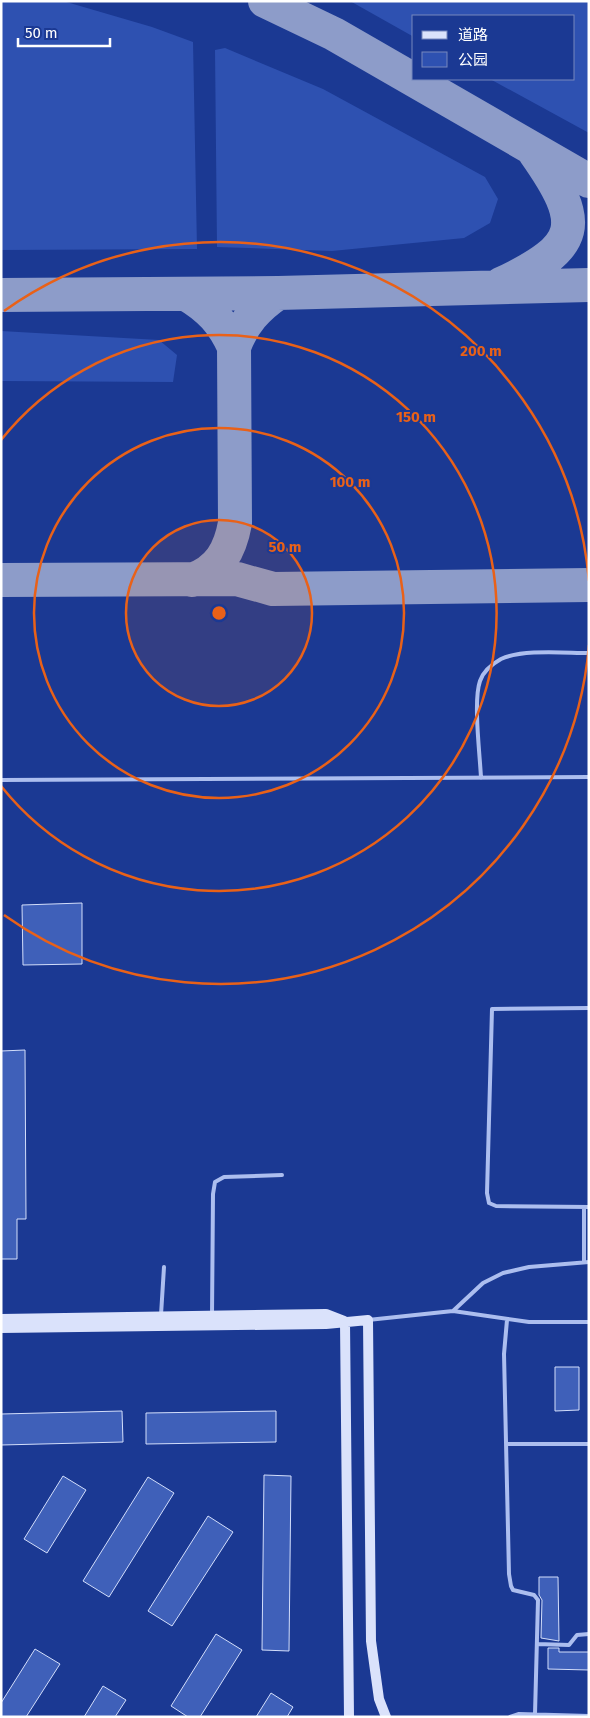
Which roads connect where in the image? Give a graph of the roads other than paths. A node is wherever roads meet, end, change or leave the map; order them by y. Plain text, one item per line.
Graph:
1 (589, 653) edge
2 (589, 777) edge
3 (481, 778) junction
4 (1, 780) edge
5 (589, 1008) edge
6 (282, 1175) dead end
7 (586, 1207) edge
8 (587, 1262) edge
9 (164, 1267) dead end
10 (453, 1311) junction
11 (212, 1316) junction
12 (161, 1317) junction
13 (1, 1319) edge
14 (368, 1320) junction
15 (507, 1320) junction
16 (345, 1322) junction
17 (589, 1322) edge
18 (1, 1328) edge
19 (506, 1444) junction
20 (589, 1444) edge
21 (589, 1634) edge
22 (537, 1644) junction
23 (535, 1714) junction
24 (589, 1716) edge
25 (349, 1717) edge
26 (386, 1717) edge
27 (510, 1717) edge

1 - 3 lane
2 - 3 lane
3 - 4 lane
5 - 7 lane
6 - 11 lane
7 - 8 lane
8 - 10 lane
9 - 12 lane
10 - 14 lane
10 - 15 lane
11 - 12 main road
11 - 16 main road
12 - 13 main road
14 - 16 main road
14 - 26 main road
15 - 17 lane
15 - 19 lane
16 - 18 main road
16 - 25 main road
19 - 20 lane
19 - 22 lane
21 - 22 lane
22 - 23 lane
23 - 24 lane
23 - 27 lane

